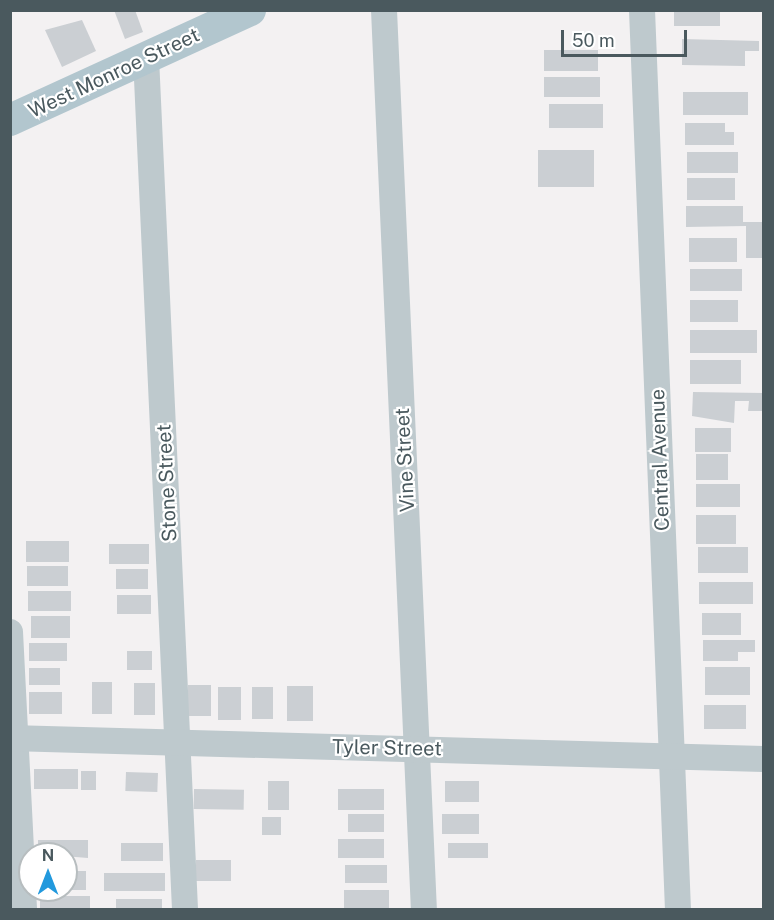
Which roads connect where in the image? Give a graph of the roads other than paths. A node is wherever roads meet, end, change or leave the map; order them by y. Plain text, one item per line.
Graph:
1 (250, 10) edge
2 (384, 10) edge
3 (642, 10) edge
4 (146, 57) junction
5 (10, 120) edge
6 (10, 632) edge
7 (14, 738) edge
8 (180, 744) junction
9 (419, 748) junction
10 (672, 757) junction
11 (764, 759) edge
12 (24, 909) edge
13 (185, 909) edge
14 (424, 909) edge
15 (678, 909) edge

1 - 4 main road, West Monroe Street
2 - 9 street, Vine Street
3 - 10 street, Central Avenue
4 - 5 main road, West Monroe Street
4 - 8 street, Stone Street
6 - 7 street
7 - 8 street, Tyler Street
7 - 12 street
8 - 9 street, Tyler Street
8 - 13 street, Stone Street
9 - 10 street, Tyler Street
9 - 14 street, Vine Street
10 - 11 street, Tyler Street
10 - 15 street, Central Avenue

